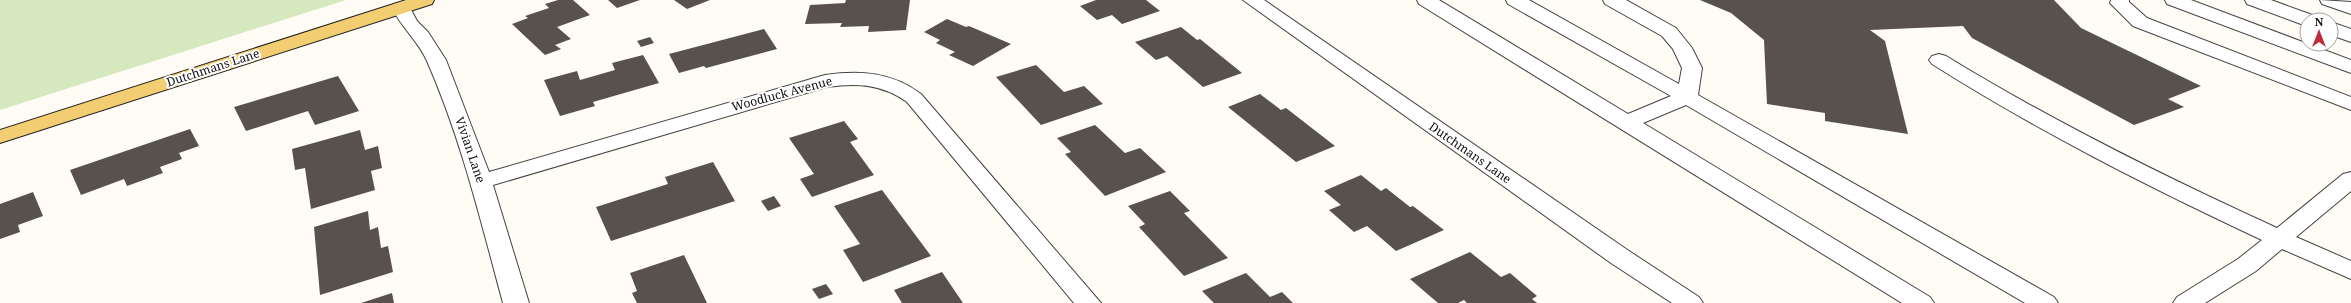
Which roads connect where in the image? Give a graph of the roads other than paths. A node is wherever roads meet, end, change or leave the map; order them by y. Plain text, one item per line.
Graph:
1 (425, 0) edge
2 (1252, 0) edge
3 (1426, 0) edge
4 (1515, 0) edge
5 (1612, 0) edge
6 (2120, 0) edge
7 (2174, 0) edge
8 (2254, 0) edge
9 (2329, 0) edge
10 (401, 8) junction
11 (2351, 8) edge
12 (2299, 17) edge
13 (2339, 31) edge
14 (2351, 36) edge
15 (1939, 60) dead end
16 (2351, 66) edge
17 (1687, 97) junction
18 (2351, 104) edge
19 (1625, 124) junction
20 (0, 137) edge
21 (2351, 178) edge
22 (482, 180) junction
23 (2279, 238) junction
24 (2351, 271) edge
25 (516, 303) edge
26 (1088, 303) edge
27 (1690, 303) edge
28 (1921, 303) edge
29 (2044, 303) edge
30 (2186, 303) edge

1 - 10 main road, Dutchmans Lane
2 - 27 street, Dutchmans Lane
3 - 19 street
4 - 17 street
5 - 17 street
6 - 18 street
7 - 16 street
8 - 12 street
9 - 11 street
10 - 20 main road, Dutchmans Lane
10 - 22 street, Vivian Lane
13 - 14 street
15 - 23 street
17 - 19 street
17 - 29 street
19 - 28 street
21 - 23 street
22 - 25 street, Vivian Lane
22 - 26 street, Woodluck Avenue
23 - 24 street
23 - 30 street

